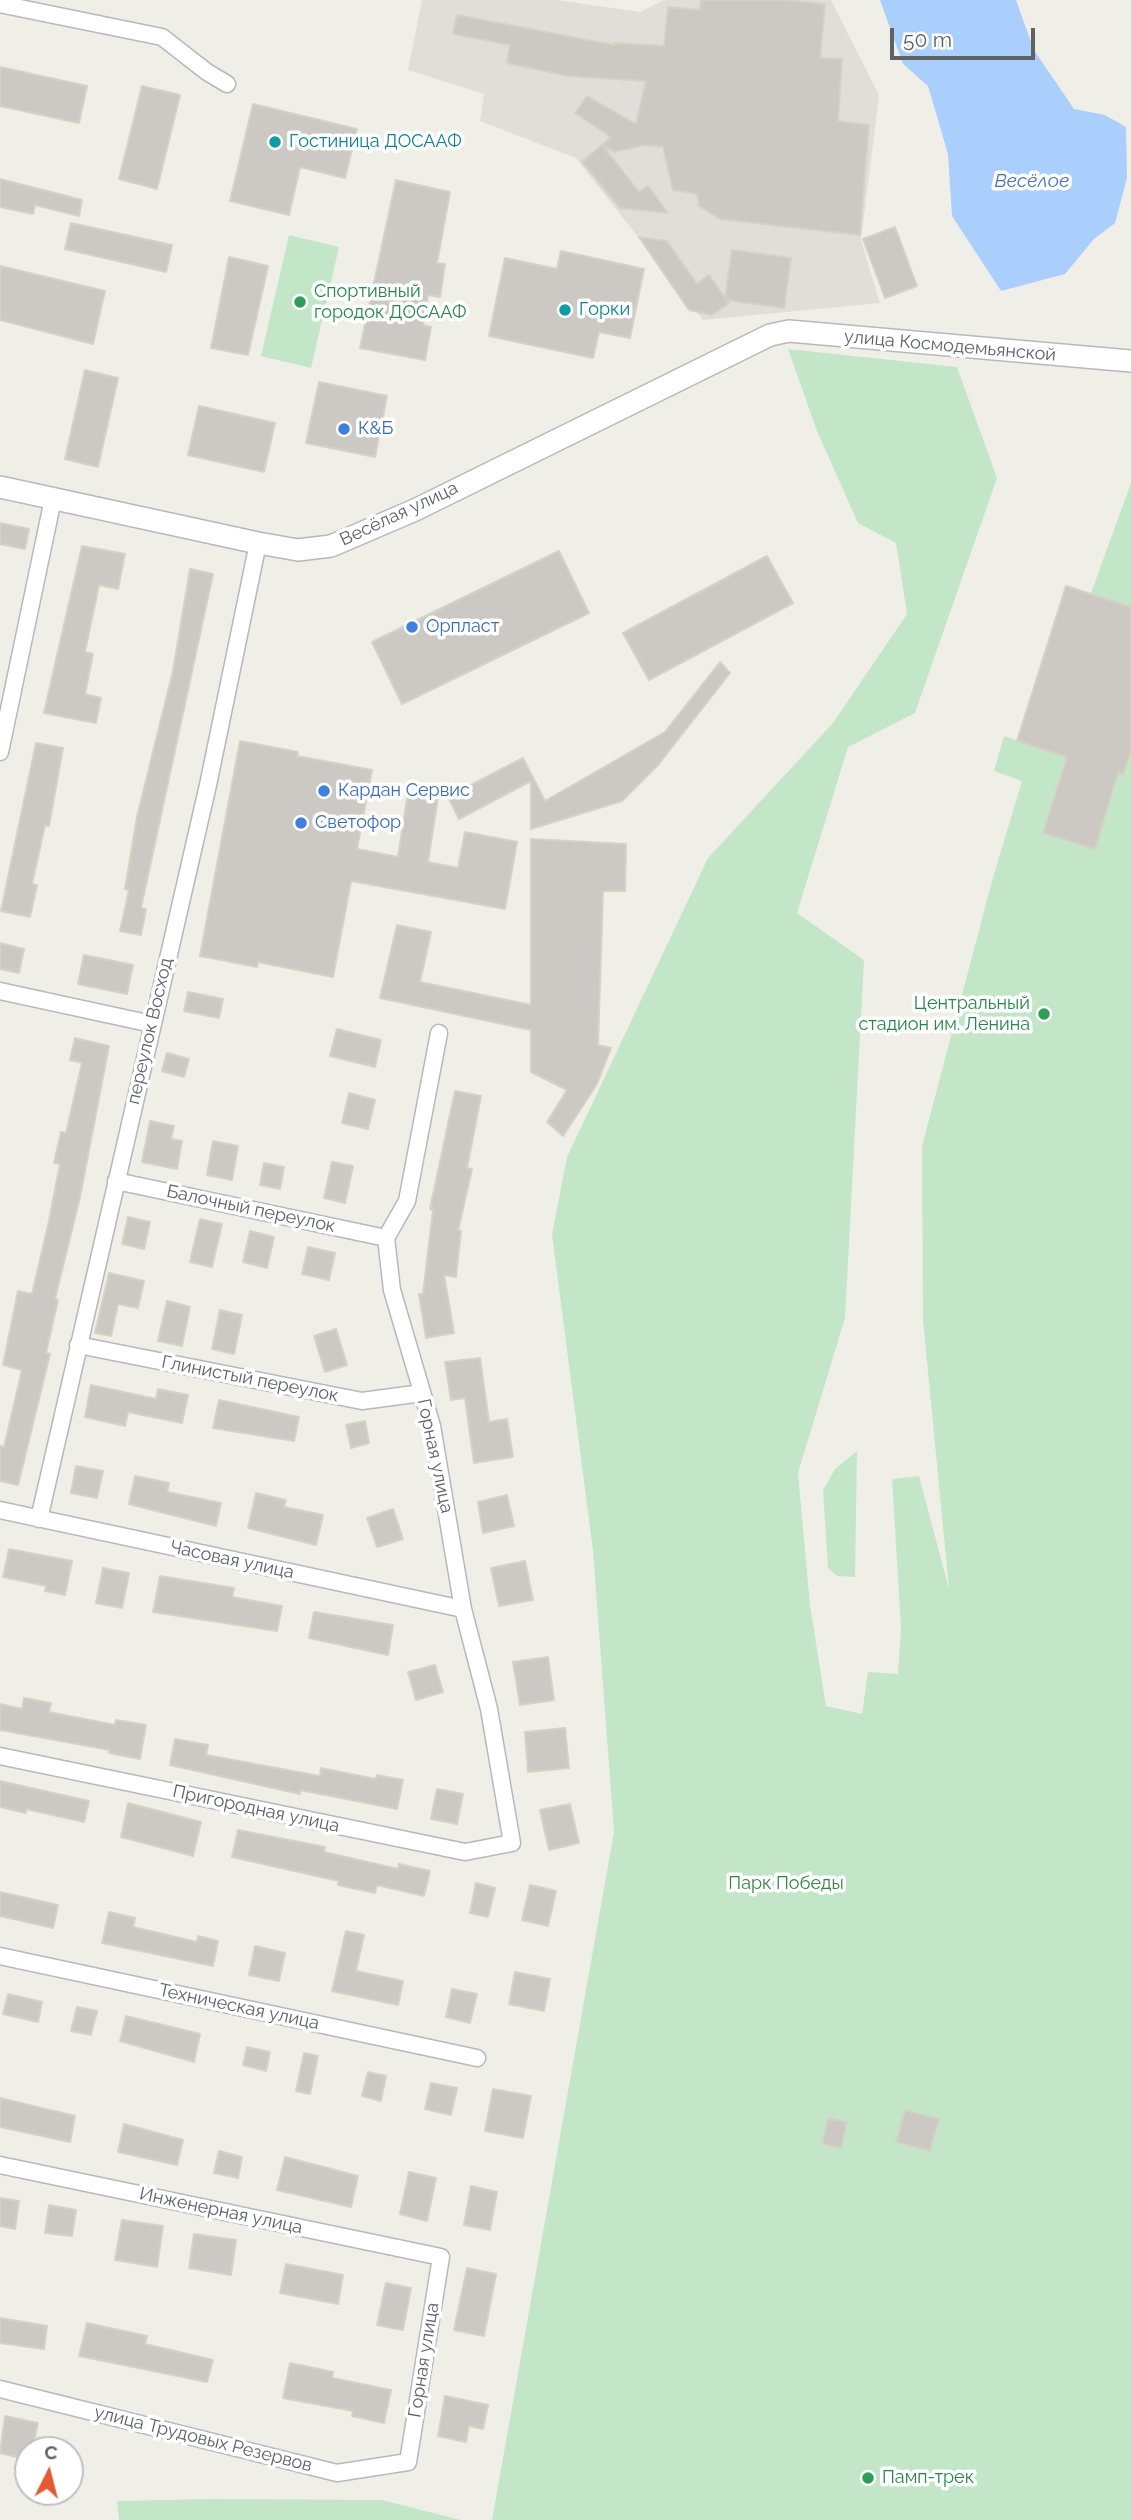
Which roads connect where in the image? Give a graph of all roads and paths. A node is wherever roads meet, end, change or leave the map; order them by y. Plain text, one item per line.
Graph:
1 (0, 4) edge
2 (228, 84) dead end
3 (770, 335) joint
4 (1131, 361) edge
5 (0, 487) edge
6 (53, 499) junction
7 (258, 543) junction
8 (0, 751) edge
9 (0, 991) edge
10 (152, 1024) junction
11 (439, 1033) dead end
12 (116, 1181) junction
13 (386, 1238) junction
14 (78, 1345) junction
15 (422, 1393) junction
16 (0, 1510) edge
17 (38, 1519) junction
18 (463, 1609) junction
19 (0, 1756) edge
20 (512, 1843) joint
21 (0, 1956) edge
22 (477, 2058) dead end
23 (0, 2165) edge
24 (441, 2257) joint
25 (0, 2389) edge
26 (408, 2462) joint

1 - 2 street
3 - 4 street, улица Космодемьянской
3 - 7 street, Весёлая улица
5 - 6 street, Весёлая улица
6 - 7 street, Весёлая улица
6 - 8 street
7 - 10 street, переулок Восход
9 - 10 street
10 - 12 street, переулок Восход
11 - 13 street
12 - 13 street, Балочный переулок
12 - 14 street, переулок Восход
13 - 15 street, Горная улица
14 - 15 street, Глинистый переулок
14 - 17 street, переулок Восход
15 - 18 street, Горная улица
16 - 17 street, Часовая улица
17 - 18 street, Часовая улица
18 - 20 street, Горная улица
19 - 20 street, Пригородная улица
21 - 22 street, Техническая улица
23 - 24 street, Инженерная улица
24 - 26 street, Горная улица
25 - 26 street, улица Трудовых Резервов

